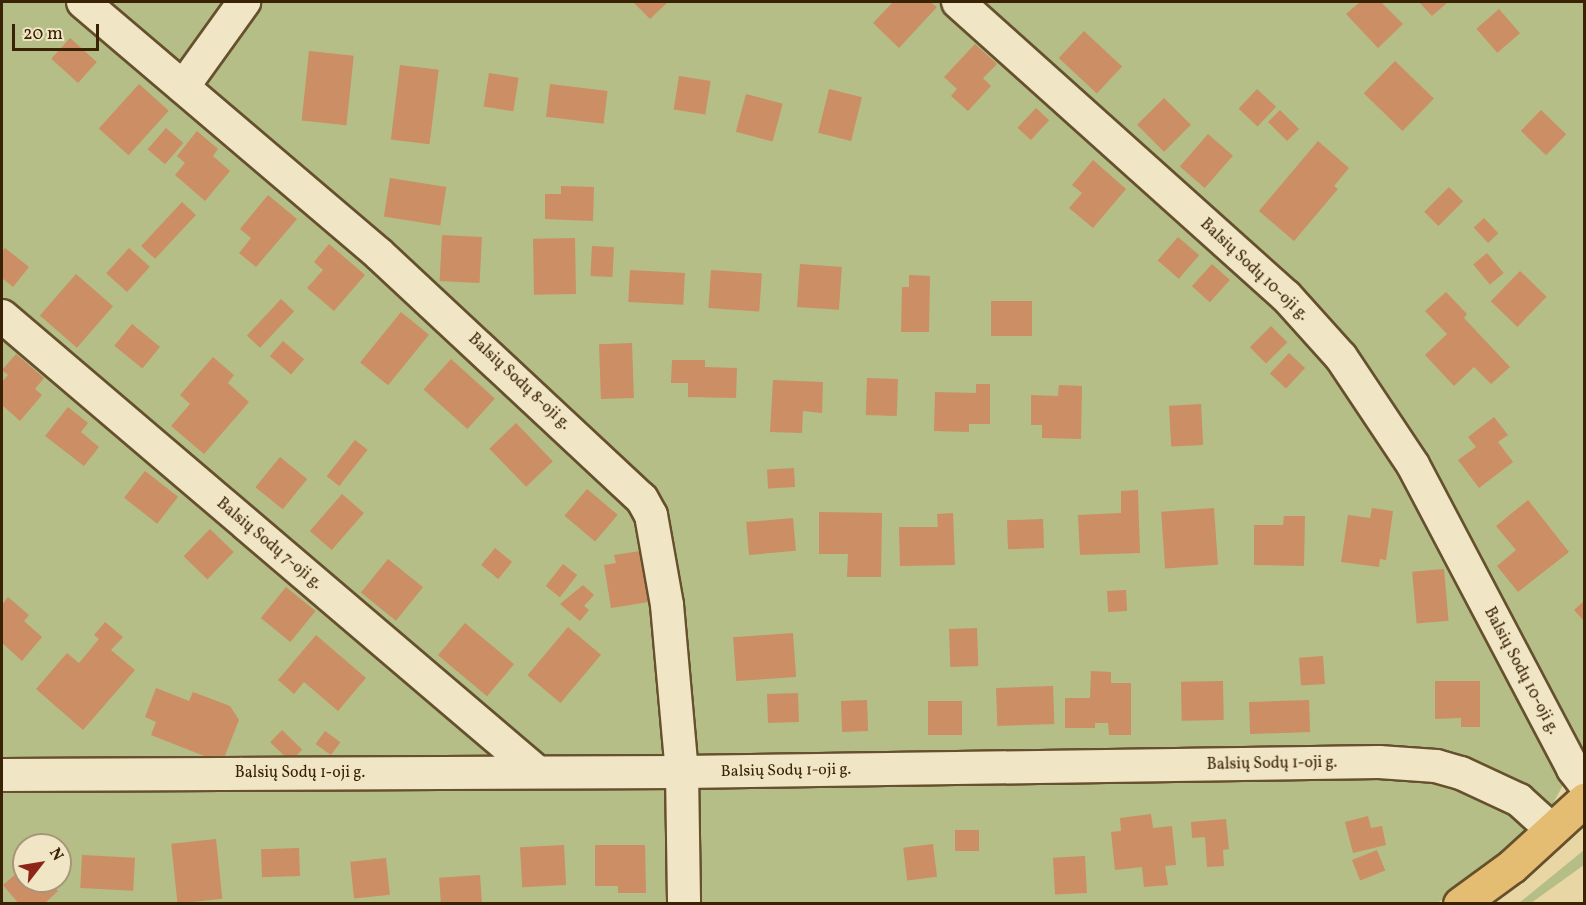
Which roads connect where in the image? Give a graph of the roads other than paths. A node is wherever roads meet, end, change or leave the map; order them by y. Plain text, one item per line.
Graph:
1 (83, 2) edge
2 (244, 2) edge
3 (958, 2) edge
4 (183, 87) junction
5 (2, 316) edge
6 (537, 772) junction
7 (682, 772) junction
8 (2, 775) edge
9 (1584, 783) edge
10 (1584, 800) edge
11 (1552, 830) junction
12 (684, 903) edge
13 (1460, 903) edge

1 - 4 street, Balsių Sodų 8-oji g.
2 - 4 street
3 - 9 street, Balsių Sodų 10-oji g.
4 - 7 street, Balsių Sodų 8-oji g.
5 - 6 street, Balsių Sodų 7-oji g.
6 - 7 street, Balsių Sodų 1-oji g.
6 - 8 street, Balsių Sodų 1-oji g.
7 - 11 street, Balsių Sodų 1-oji g.
7 - 12 street, Balsių Sodų 8-oji g.
10 - 11 main road
11 - 13 main road

